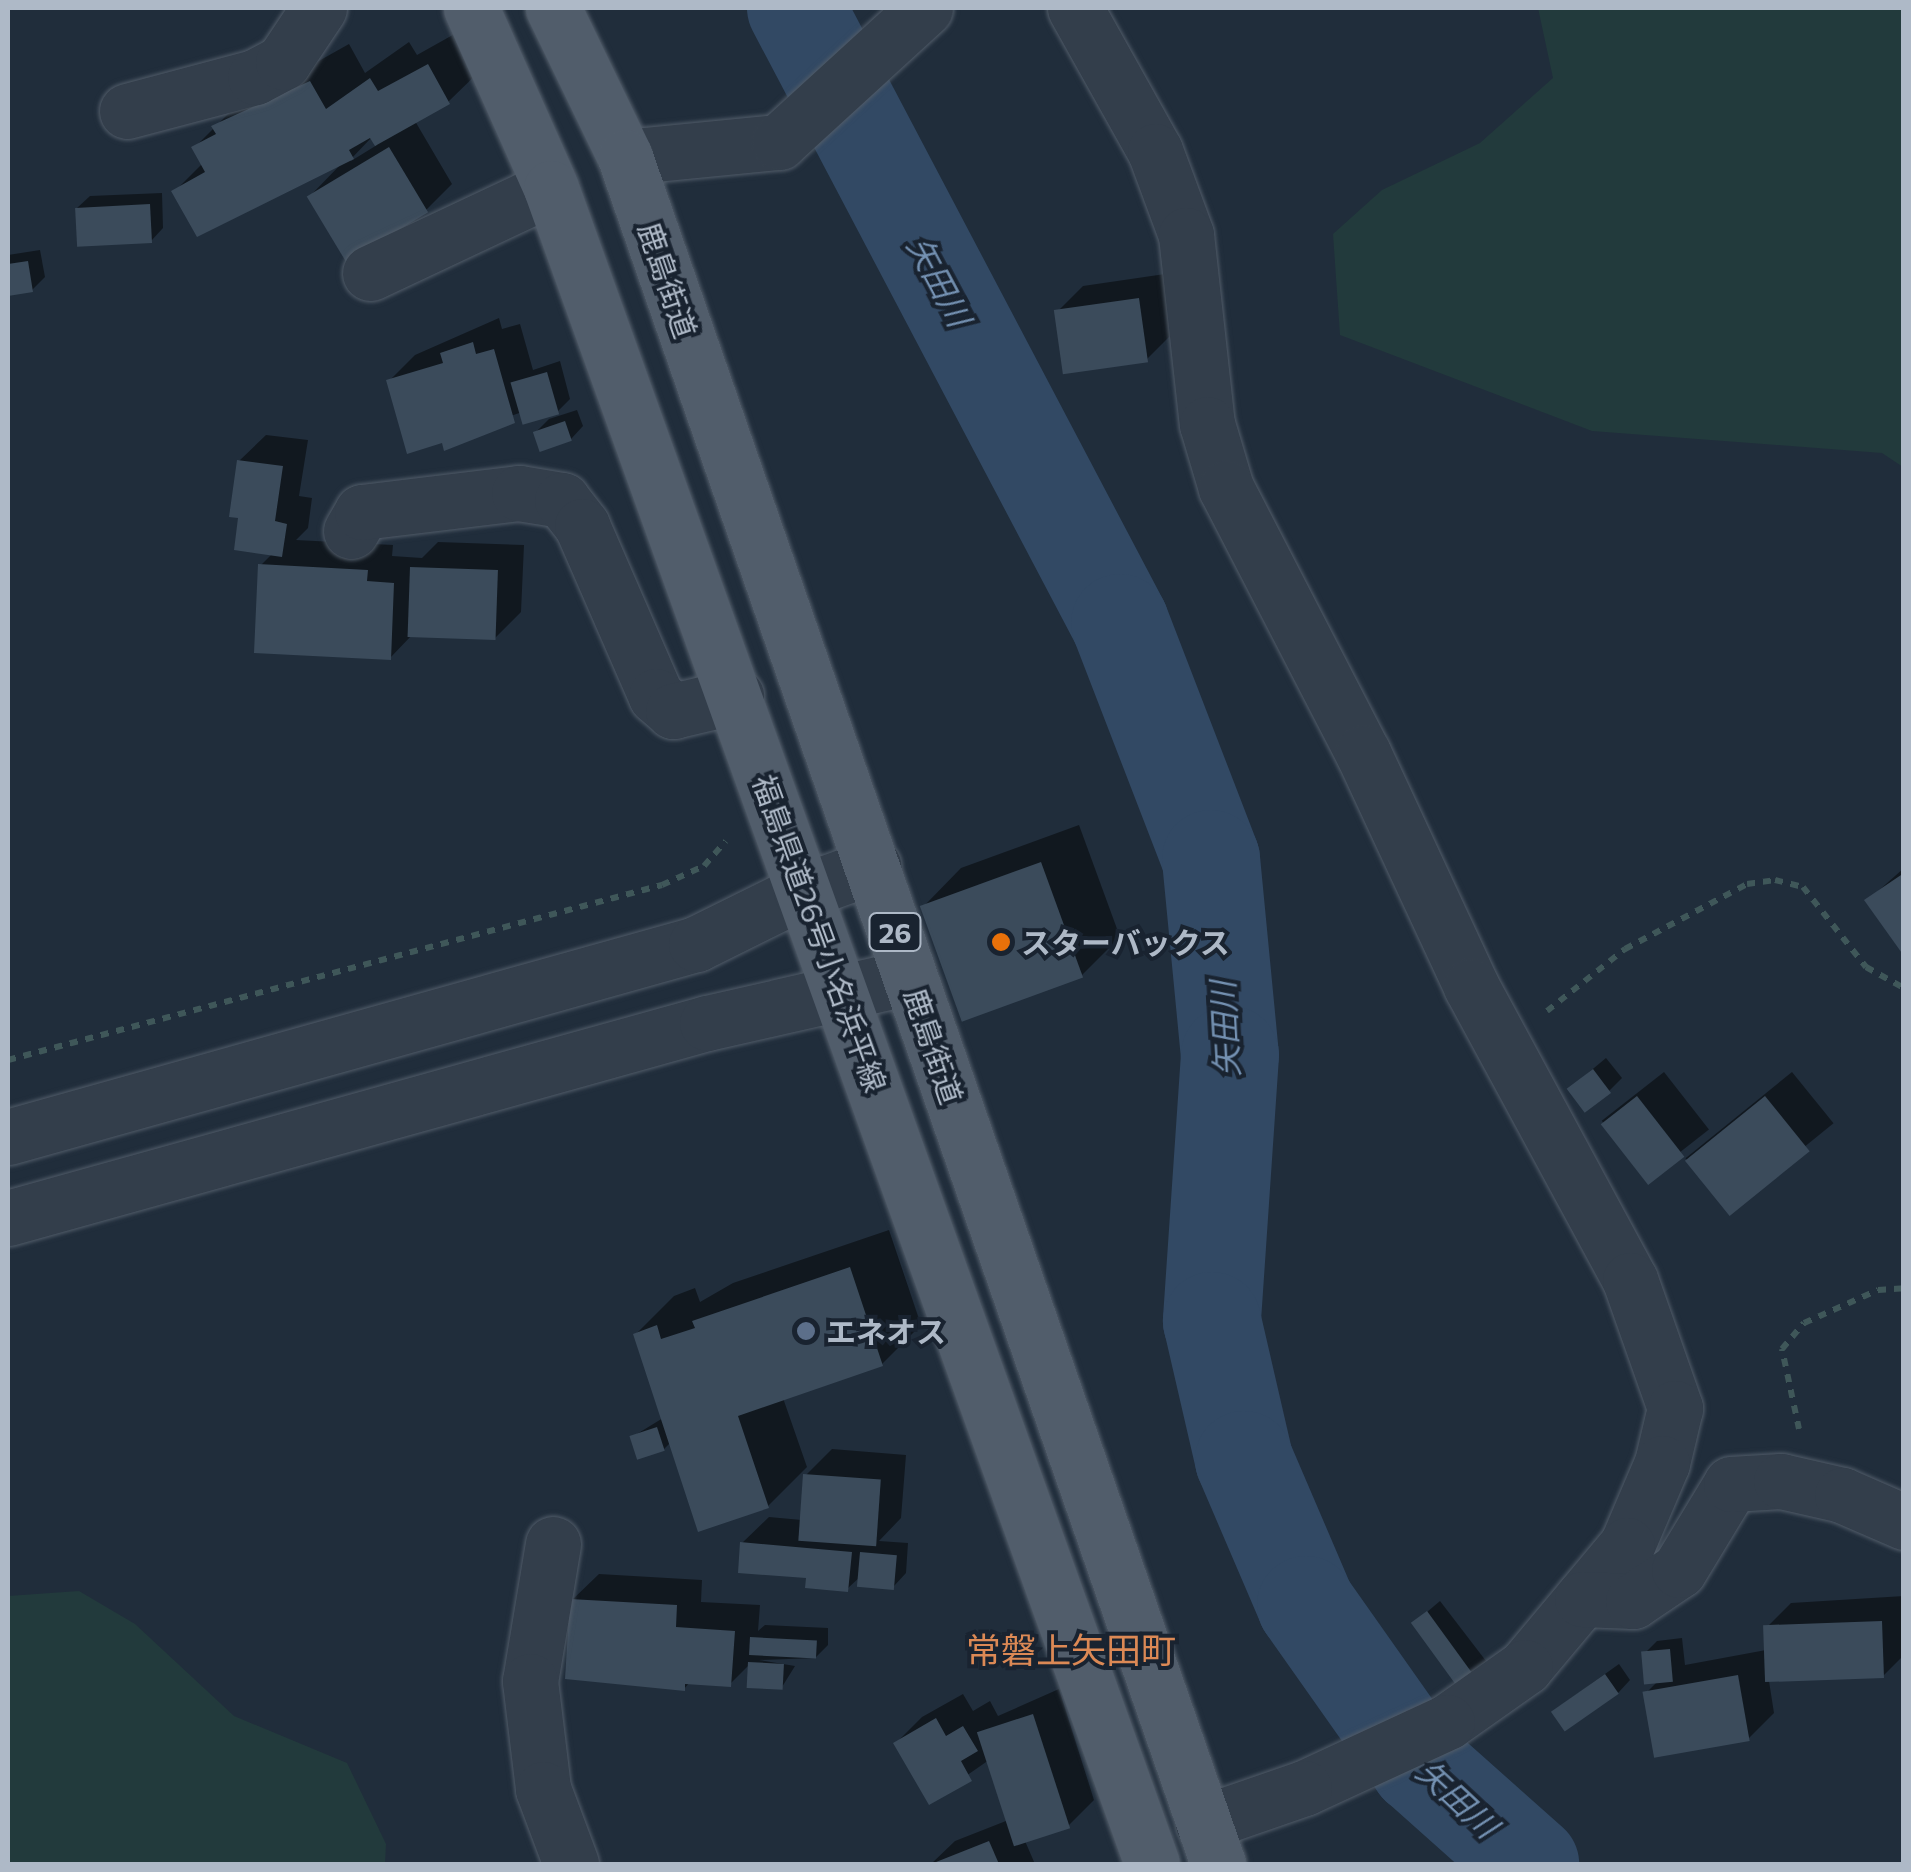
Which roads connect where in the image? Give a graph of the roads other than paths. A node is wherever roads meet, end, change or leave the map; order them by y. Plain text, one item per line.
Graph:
1 (319, 8) edge
2 (471, 8) edge
3 (553, 8) edge
4 (925, 8) edge
5 (1075, 8) edge
6 (126, 111) dead end
7 (625, 157) junction
8 (551, 188) junction
9 (370, 274) dead end
10 (350, 531) dead end
11 (736, 696) junction
12 (873, 866) junction
13 (801, 892) junction
14 (910, 978) junction
15 (844, 997) junction
16 (8, 1137) edge
17 (8, 1218) edge
18 (1904, 1522) edge
19 (553, 1544) dead end
20 (1582, 1599) junction
21 (1210, 1844) edge
22 (565, 1858) edge
23 (1152, 1864) edge

1 - 6 street
2 - 8 main road, 福島県道26号小名浜平線 / 26
3 - 7 main road, 鹿島街道 / 26
4 - 7 street
5 - 20 street
7 - 12 main road, 鹿島街道 / 26
8 - 9 street
8 - 11 main road, 福島県道26号小名浜平線 / 26
10 - 11 street
11 - 13 main road, 福島県道26号小名浜平線 / 26
12 - 13 street
12 - 14 main road, 鹿島街道 / 26
13 - 15 main road, 福島県道26号小名浜平線 / 26
13 - 16 street
14 - 15 street
14 - 21 main road, 鹿島街道 / 26
15 - 17 street
15 - 23 main road, 福島県道26号小名浜平線 / 26
18 - 20 street
19 - 22 street
20 - 21 street

